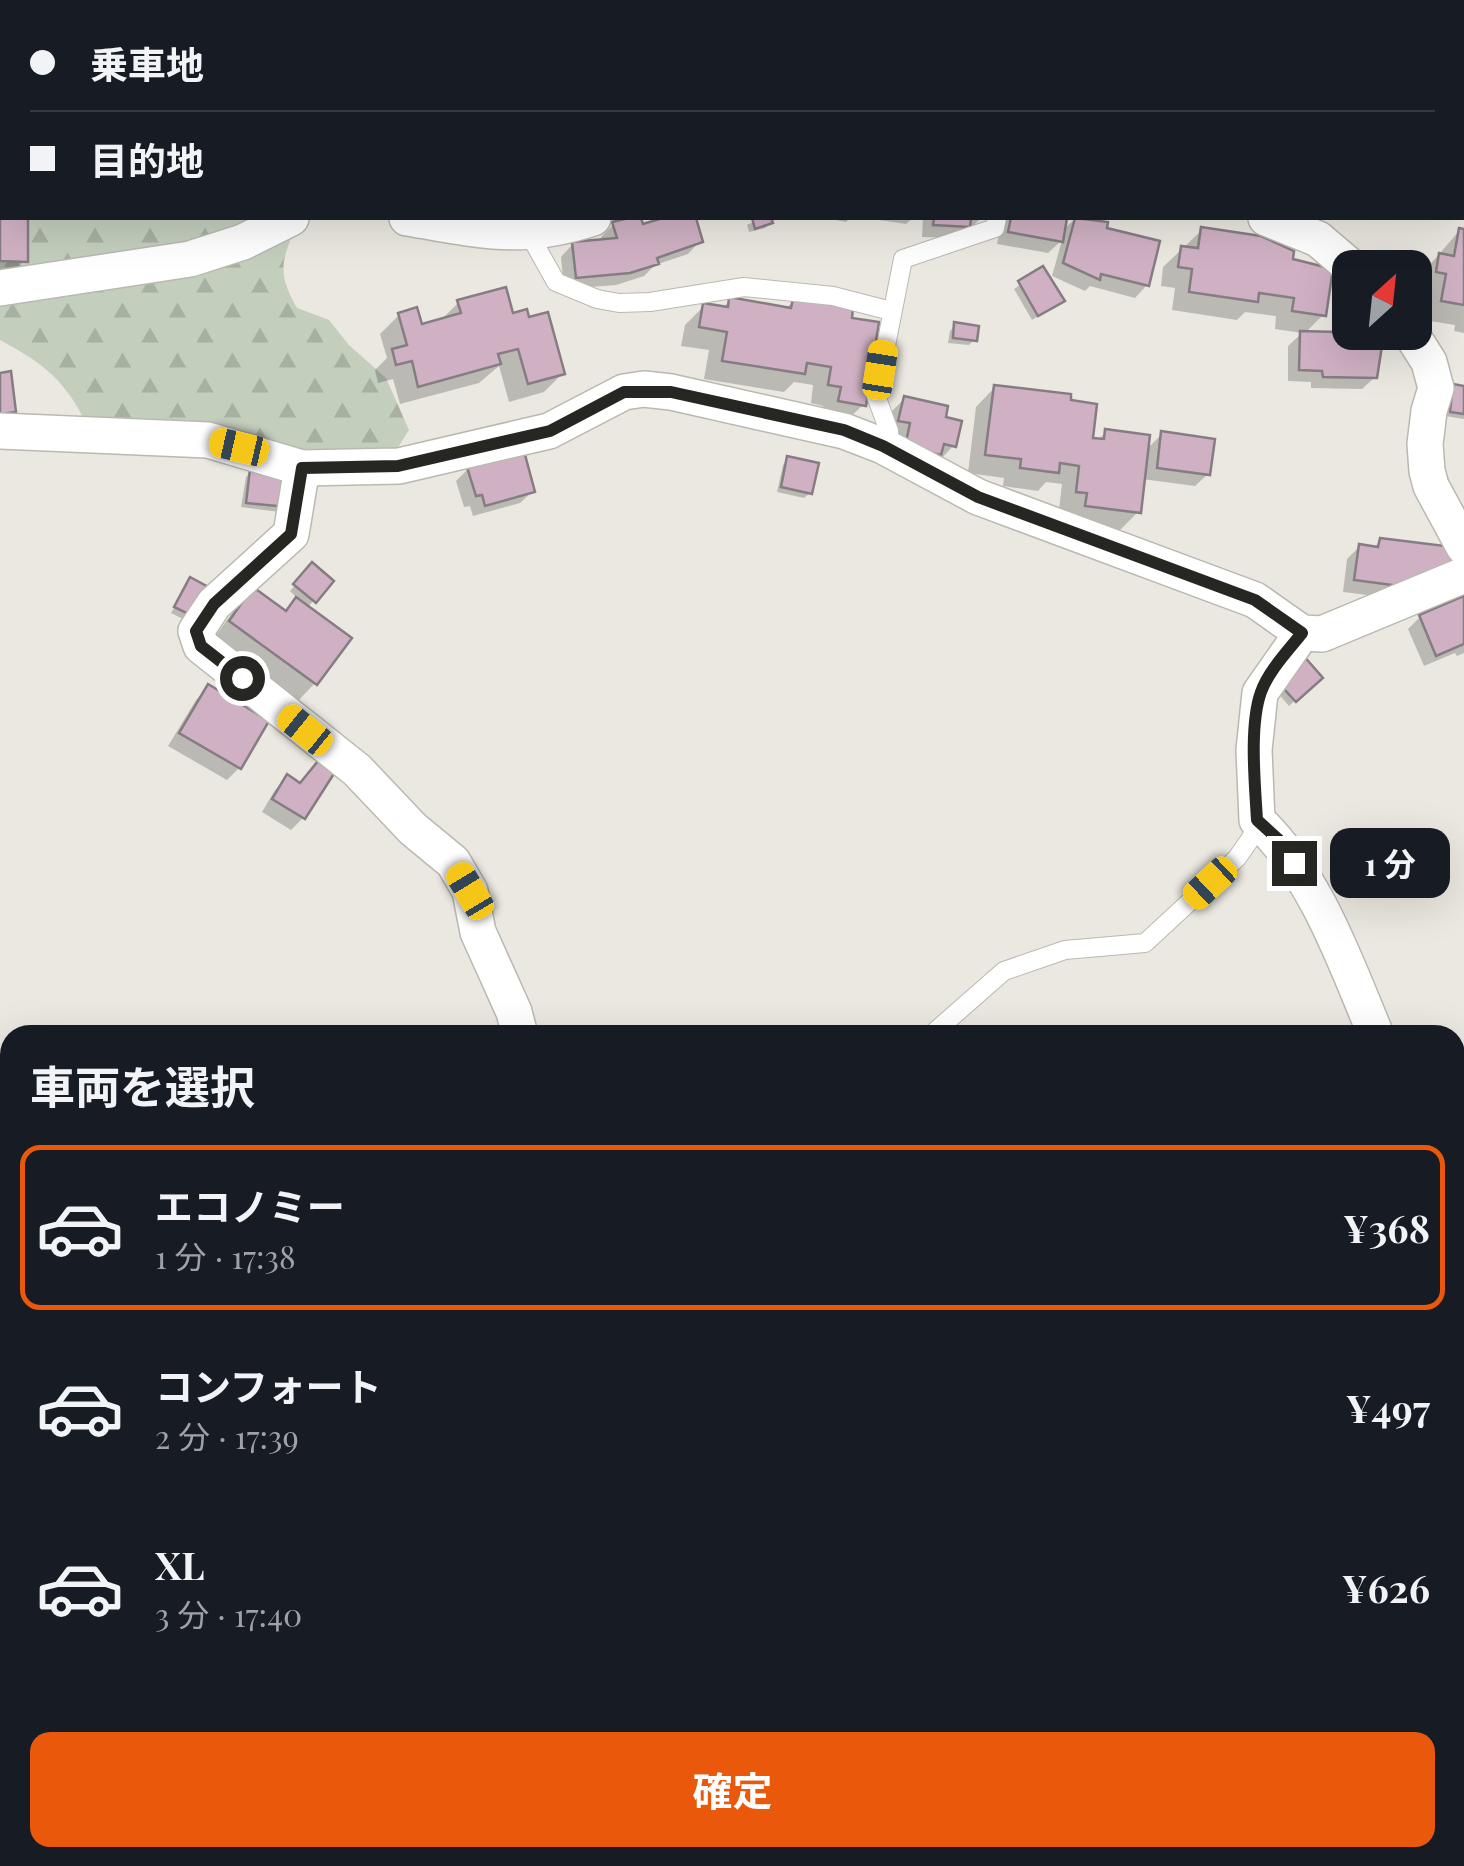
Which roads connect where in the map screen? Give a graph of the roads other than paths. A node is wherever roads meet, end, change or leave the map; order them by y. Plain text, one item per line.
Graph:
1 (286, 220) edge
2 (420, 220) edge
3 (585, 220) edge
4 (997, 220) edge
5 (1271, 220) edge
6 (530, 234) junction
7 (1332, 252) edge
8 (0, 288) edge
9 (891, 311) junction
10 (1421, 350) edge
11 (0, 431) edge
12 (890, 450) junction
13 (302, 468) junction
14 (1464, 547) edge
15 (1464, 576) edge
16 (1302, 633) junction
17 (1257, 820) junction
18 (517, 1025) edge
19 (942, 1025) edge
20 (1372, 1025) edge

1 - 8 street
2 - 6 street
3 - 6 street
4 - 9 lane
5 - 7 street
6 - 9 lane
9 - 12 lane
10 - 14 street
11 - 13 street
12 - 13 street
12 - 16 street
13 - 18 street
15 - 16 street
16 - 17 street
17 - 19 lane
17 - 20 street

